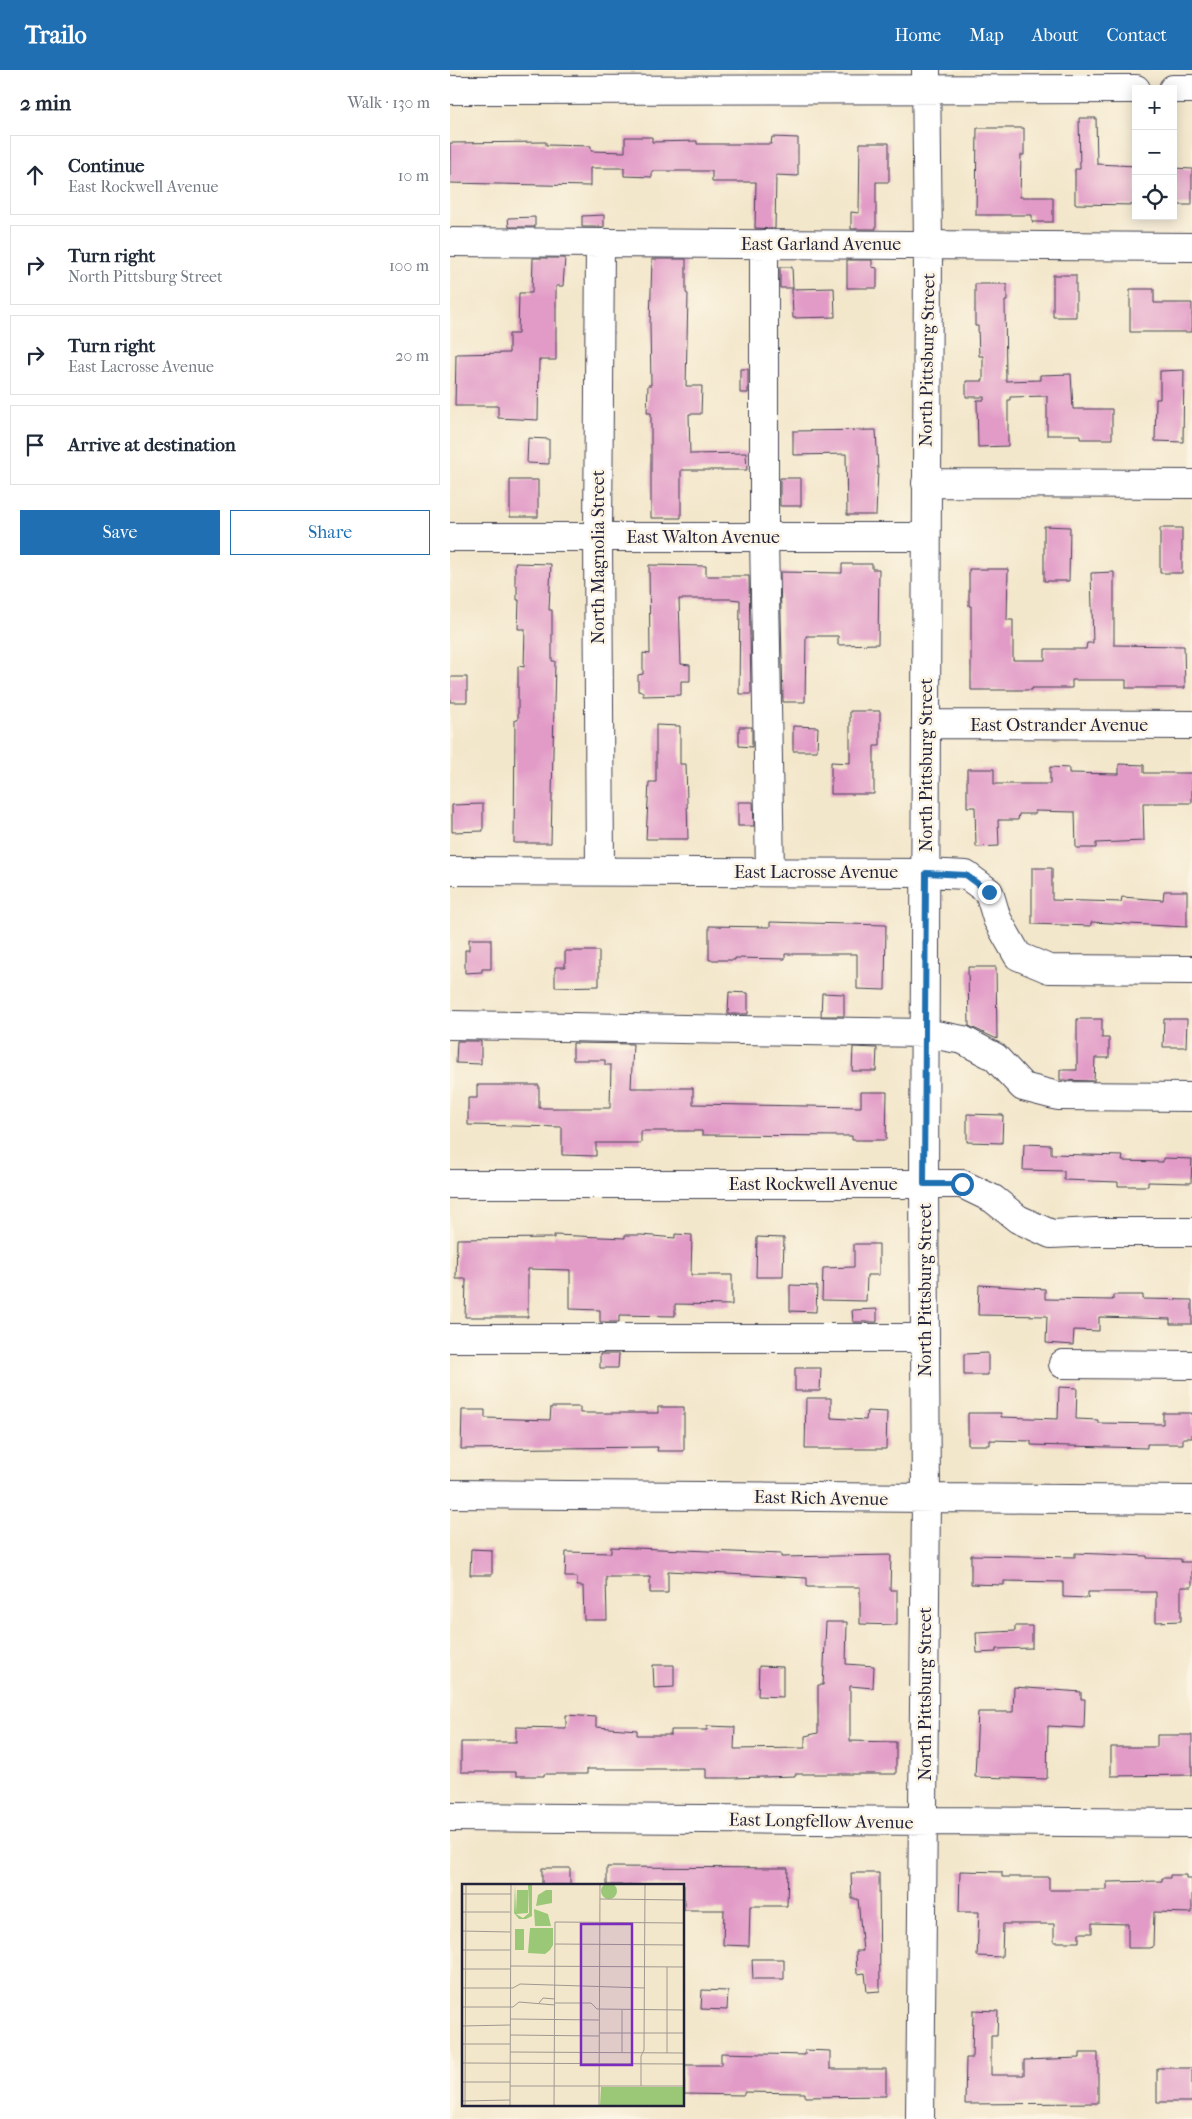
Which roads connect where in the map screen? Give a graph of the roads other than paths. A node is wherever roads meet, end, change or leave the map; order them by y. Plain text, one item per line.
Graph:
1 (927, 80) edge
2 (1132, 89) edge
3 (1177, 89) edge
4 (1192, 89) edge
5 (450, 90) edge
6 (450, 242) edge
7 (600, 243) junction
8 (764, 244) junction
9 (928, 245) junction
10 (1192, 247) edge
11 (926, 483) junction
12 (1192, 484) edge
13 (450, 537) edge
14 (598, 537) junction
15 (764, 537) junction
16 (926, 537) junction
17 (926, 724) junction
18 (1192, 725) edge
19 (450, 871) edge
20 (600, 871) junction
21 (770, 872) junction
22 (926, 873) junction
23 (1192, 970) edge
24 (450, 1025) edge
25 (925, 1034) junction
26 (1192, 1097) edge
27 (450, 1184) edge
28 (924, 1184) junction
29 (1192, 1232) edge
30 (450, 1338) edge
31 (925, 1338) junction
32 (1063, 1364) dead end
33 (1192, 1365) edge
34 (450, 1494) edge
35 (926, 1499) junction
36 (1192, 1500) edge
37 (450, 1816) edge
38 (924, 1822) junction
39 (1192, 1823) edge
40 (920, 2119) edge

1 - 2 street
1 - 5 street
1 - 9 street, North Pittsburg Street
3 - 4 street
6 - 7 street, East Garland Avenue
7 - 8 street, East Garland Avenue
7 - 14 street, North Magnolia Street
8 - 9 street, East Garland Avenue
8 - 15 street
9 - 10 street, East Garland Avenue
9 - 11 street, North Pittsburg Street
11 - 12 street
11 - 16 street, North Pittsburg Street
13 - 14 street, East Walton Avenue
14 - 15 street, East Walton Avenue
14 - 20 street, North Magnolia Street
15 - 16 street, East Walton Avenue
15 - 21 street
16 - 17 street, North Pittsburg Street
17 - 18 street, East Ostrander Avenue
17 - 22 street, North Pittsburg Street
19 - 20 street, East Lacrosse Avenue
20 - 21 street, East Lacrosse Avenue
21 - 22 street, East Lacrosse Avenue
22 - 23 street, East Lacrosse Avenue
22 - 25 street, North Pittsburg Street
24 - 25 street
25 - 26 street
25 - 28 street, North Pittsburg Street
27 - 28 street, East Rockwell Avenue
28 - 29 street, East Rockwell Avenue
28 - 31 street, North Pittsburg Street
30 - 31 street
31 - 35 street, North Pittsburg Street
32 - 33 street
34 - 35 street, East Rich Avenue
35 - 36 street, East Rich Avenue
35 - 38 street, North Pittsburg Street
37 - 38 street, East Longfellow Avenue
38 - 39 street, East Longfellow Avenue
38 - 40 street, North Pittsburg Street

